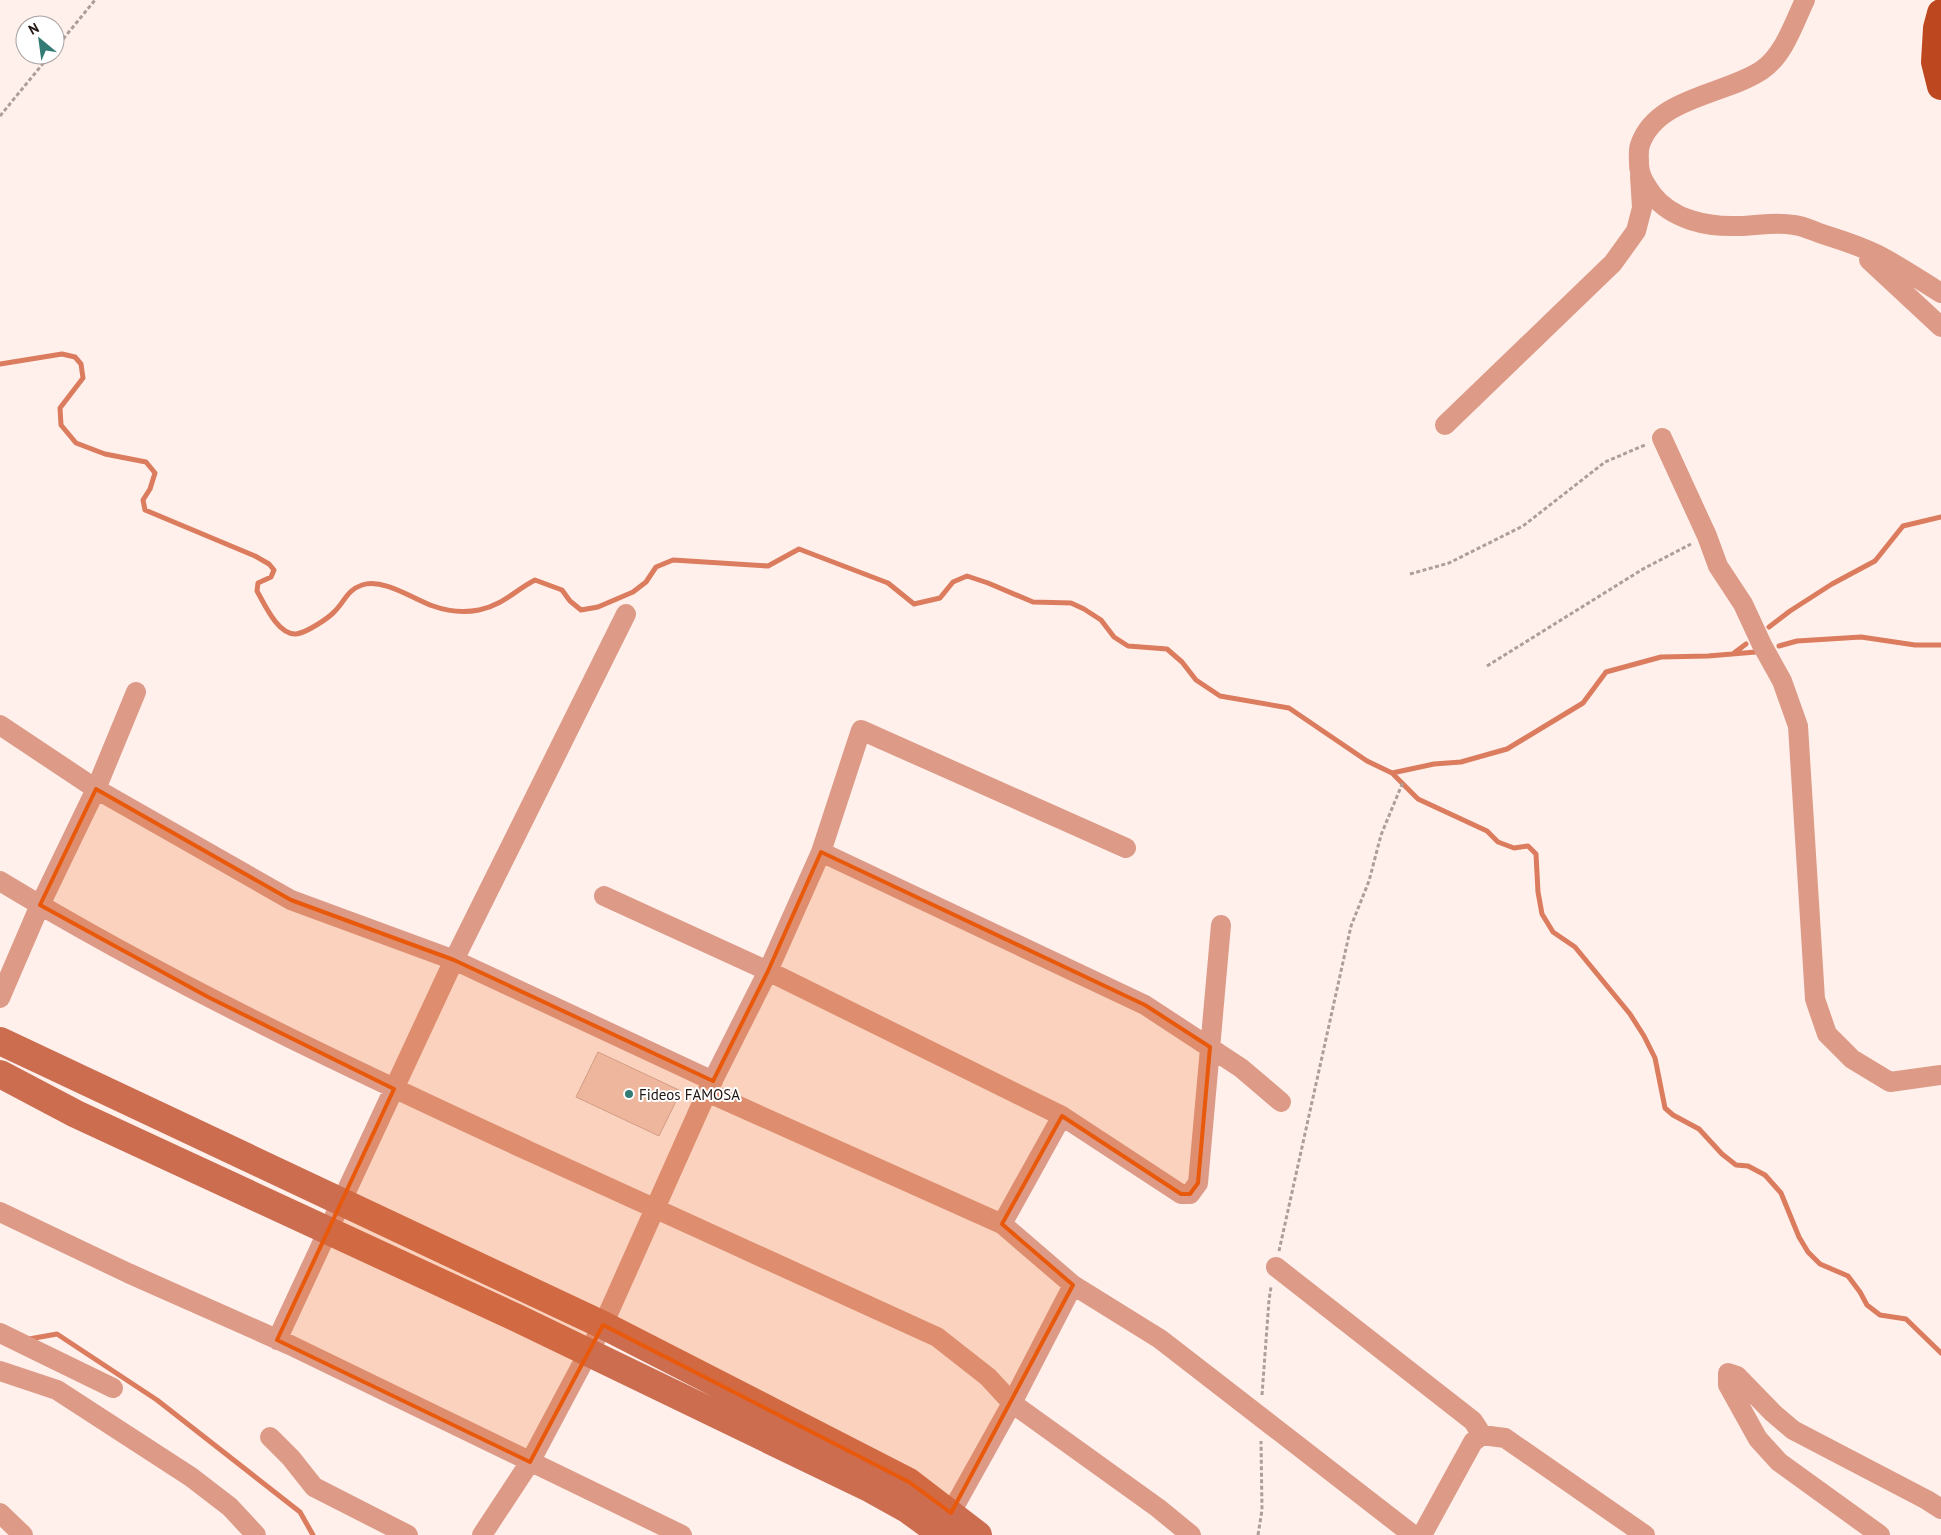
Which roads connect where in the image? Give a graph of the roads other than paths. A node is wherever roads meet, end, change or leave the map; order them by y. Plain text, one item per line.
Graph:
1 (1805, 0) edge
2 (1941, 13) edge
3 (1941, 86) edge
4 (1639, 171) junction
5 (1860, 248) junction
6 (1941, 293) edge
7 (1941, 328) edge
8 (1445, 424) dead end
9 (1662, 438) road end
10 (626, 614) dead end
11 (136, 692) dead end
12 (0, 725) edge
13 (96, 789) junction
14 (1126, 848) dead end
15 (820, 852) junction
16 (0, 881) edge
17 (604, 896) dead end
18 (40, 905) junction
19 (1221, 925) dead end
20 (454, 960) junction
21 (768, 971) junction
22 (0, 998) edge
23 (0, 1041) edge
24 (1210, 1047) junction
25 (0, 1074) edge
26 (1941, 1075) edge
27 (710, 1086) junction
28 (394, 1089) junction
29 (1280, 1102) dead end
30 (1062, 1116) junction
31 (341, 1202) junction
32 (655, 1209) junction
33 (0, 1212) edge
34 (1002, 1224) junction
35 (328, 1230) junction
36 (1276, 1267) road end
37 (1073, 1285) junction
38 (603, 1325) junction
39 (0, 1333) edge
40 (277, 1340) junction
41 (588, 1352) junction
42 (0, 1371) edge
43 (112, 1388) dead end
44 (1012, 1403) junction
45 (1482, 1434) junction
46 (270, 1438) dead end
47 (530, 1462) junction
48 (1941, 1510) edge
49 (0, 1512) edge
50 (943, 1529) edge
51 (22, 1535) edge
52 (256, 1535) edge
53 (408, 1535) edge
54 (482, 1535) edge
55 (682, 1535) edge
56 (978, 1535) edge
57 (1191, 1535) edge
58 (1413, 1535) edge
59 (1422, 1535) edge
60 (1646, 1535) edge
61 (1880, 1535) edge

1 - 4 street
2 - 3 main road
4 - 5 street
4 - 8 street
5 - 6 street
5 - 7 street
9 - 26 street
10 - 20 street
11 - 13 street
12 - 13 street
13 - 18 street
13 - 20 street
14 - 15 street
15 - 21 street
15 - 24 street
16 - 18 street
17 - 21 street
18 - 22 street
18 - 28 street
19 - 24 street
20 - 27 street
20 - 28 street
21 - 27 street
21 - 30 street
23 - 31 main road
24 - 29 street
24 - 30 street
25 - 35 main road
27 - 32 street
27 - 34 street
28 - 31 street
28 - 32 street
30 - 34 street
31 - 35 street
31 - 38 main road
32 - 38 street
32 - 44 street
33 - 40 street
34 - 37 street
35 - 40 street
35 - 41 main road
36 - 45 street
37 - 44 street
37 - 58 street
38 - 41 street
38 - 50 main road
39 - 43 street
40 - 47 street
41 - 47 street
41 - 50 main road
42 - 52 street
44 - 50 street
44 - 57 street
45 - 59 street
45 - 60 street
46 - 53 street
47 - 54 street
47 - 55 street
48 - 61 street
49 - 51 street
50 - 56 main road

